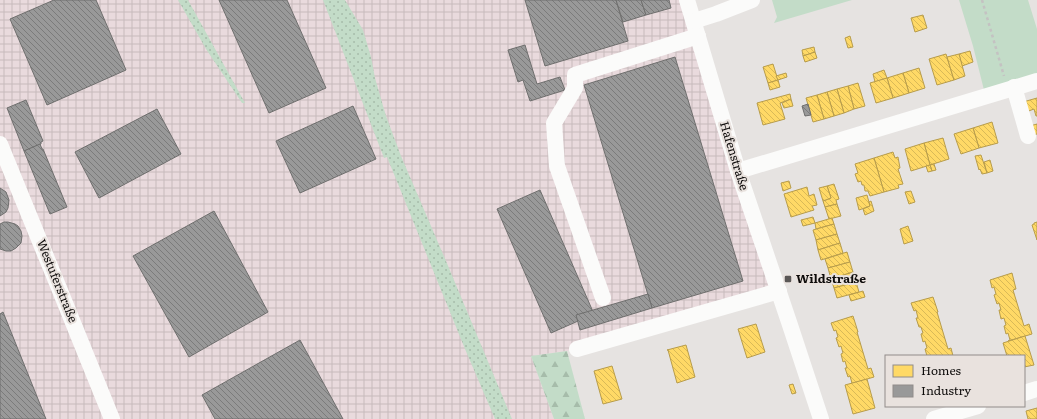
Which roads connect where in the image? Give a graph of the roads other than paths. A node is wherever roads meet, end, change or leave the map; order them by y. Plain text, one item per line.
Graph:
1 (687, 0) edge
2 (752, 0) edge
3 (696, 28) junction
4 (1037, 81) edge
5 (1011, 88) junction
6 (1028, 136) dead end
7 (0, 144) edge
8 (738, 171) junction
9 (779, 291) junction
10 (603, 298) dead end
11 (577, 349) dead end
12 (1037, 389) edge
13 (1025, 393) edge
14 (975, 407) edge
15 (112, 419) edge
16 (821, 419) edge
17 (934, 419) edge

1 - 3 street, Hafenstraße
2 - 3 street
3 - 8 street, Hafenstraße
3 - 10 street
4 - 5 street
5 - 6 street
5 - 8 street
7 - 15 street, Westuferstraße
8 - 9 street, Hafenstraße
9 - 11 street
9 - 16 street, Hafenstraße
12 - 13 street
14 - 17 street

